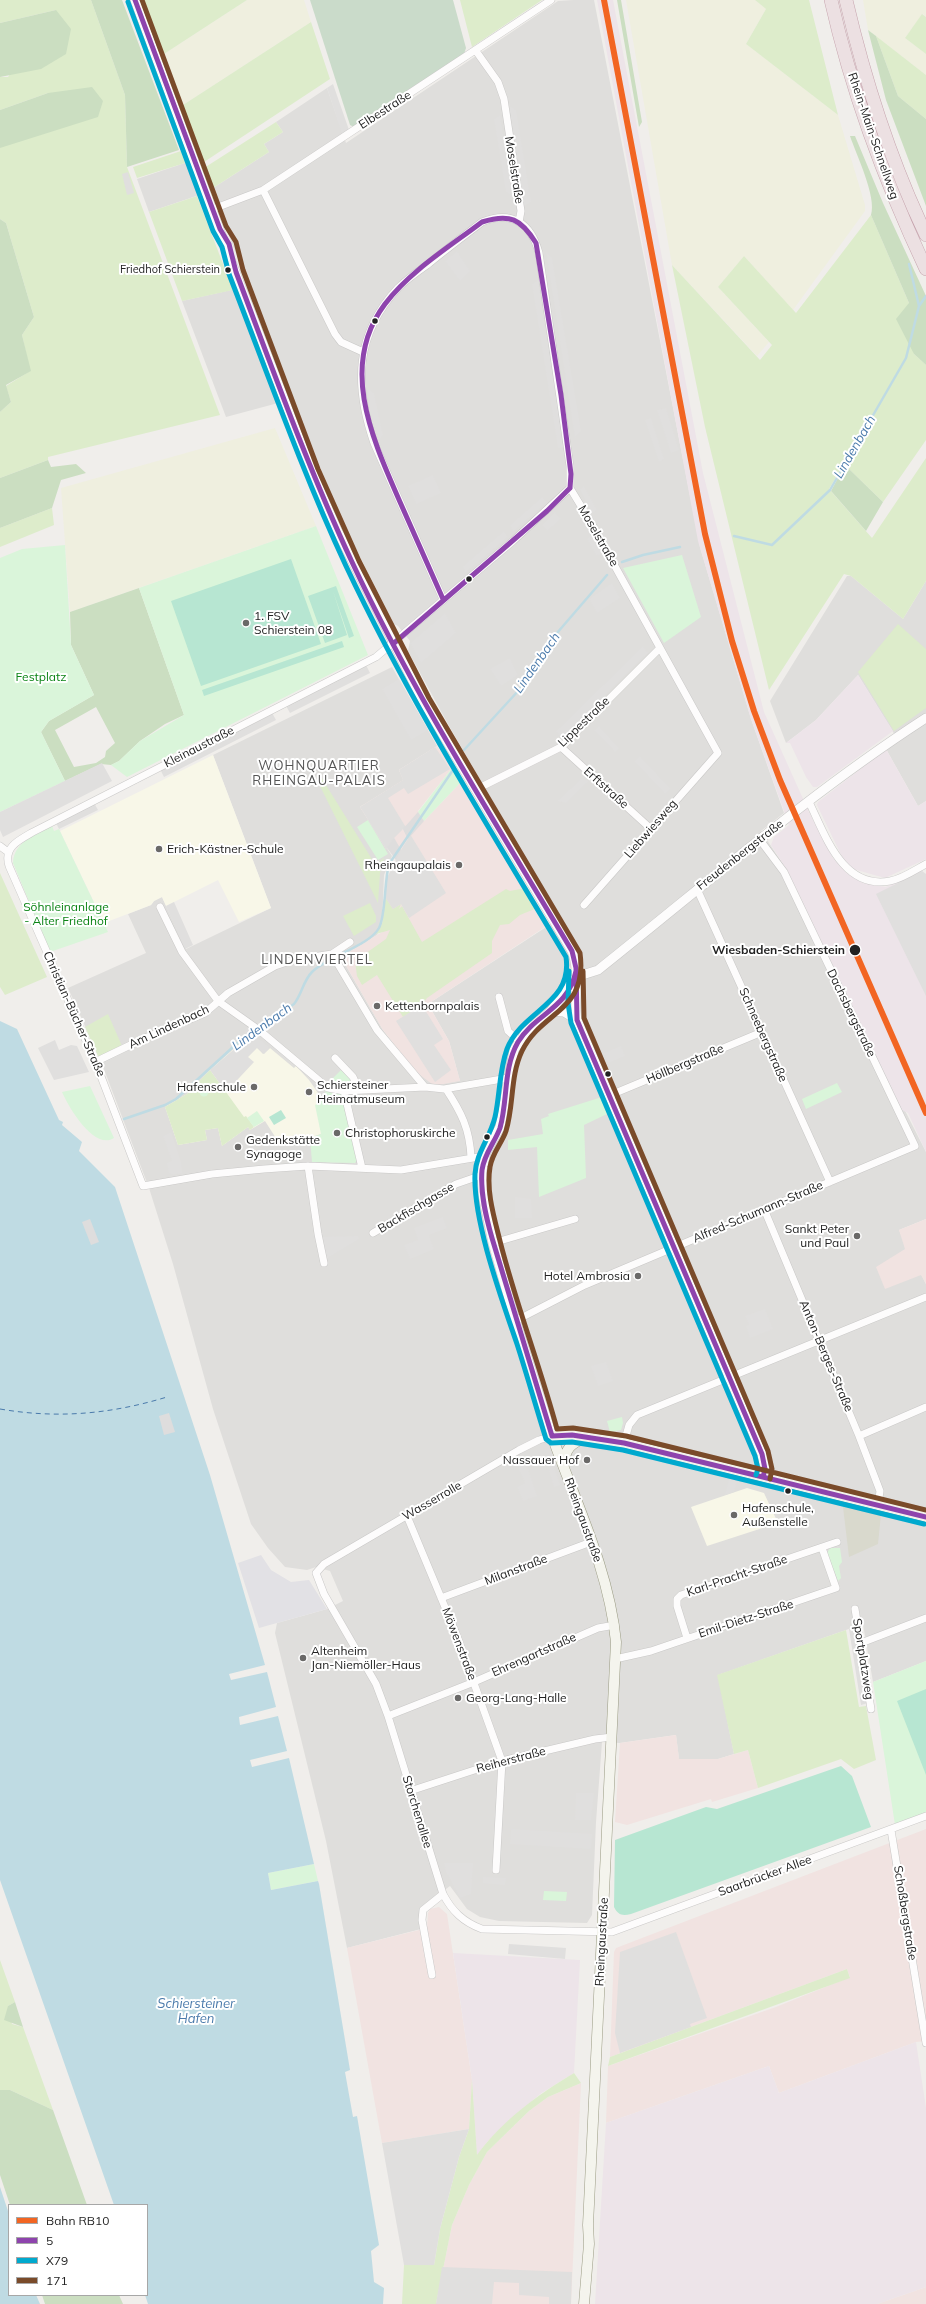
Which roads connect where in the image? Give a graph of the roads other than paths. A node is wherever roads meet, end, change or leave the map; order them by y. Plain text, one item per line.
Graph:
1 (135, 0) edge
2 (551, 0) edge
3 (831, 0) edge
4 (846, 0) edge
5 (476, 51) junction
6 (263, 190) junction
7 (213, 209) junction
8 (519, 222) junction
9 (926, 235) edge
10 (926, 269) edge
11 (363, 352) junction
12 (570, 488) junction
13 (443, 599) junction
14 (393, 644) junction
15 (660, 648) junction
16 (926, 718) edge
17 (561, 747) junction
18 (718, 753) joint
19 (475, 790) junction
20 (809, 802) junction
21 (651, 829) junction
22 (760, 840) junction
23 (0, 846) edge
24 (8, 852) junction
25 (926, 864) edge
26 (697, 889) junction
27 (584, 905) dead end
28 (160, 907) dead end
29 (350, 942) dead end
30 (334, 958) junction
31 (576, 977) junction
32 (500, 997) dead end
33 (218, 1001) junction
34 (551, 1012) junction
35 (577, 1020) junction
36 (762, 1032) junction
37 (519, 1041) junction
38 (335, 1058) dead end
39 (97, 1061) junction
40 (508, 1078) junction
41 (425, 1087) junction
42 (446, 1089) junction
43 (360, 1090) junction
44 (344, 1091) junction
45 (608, 1096) junction
46 (915, 1146) joint
47 (485, 1156) junction
48 (471, 1158) junction
49 (308, 1166) junction
50 (362, 1168) junction
51 (482, 1175) junction
52 (830, 1182) junction
53 (764, 1209) junction
54 (575, 1219) dead end
55 (373, 1234) dead end
56 (493, 1243) junction
57 (673, 1248) junction
58 (324, 1263) dead end
59 (926, 1297) edge
60 (515, 1321) junction
61 (819, 1341) junction
62 (729, 1378) junction
63 (926, 1408) edge
64 (552, 1436) junction
65 (860, 1436) junction
66 (587, 1437) junction
67 (624, 1443) junction
68 (564, 1467) junction
69 (763, 1477) junction
70 (878, 1505) junction
71 (407, 1516) junction
72 (926, 1517) edge
73 (591, 1542) junction
74 (837, 1542) dead end
75 (822, 1548) junction
76 (316, 1573) joint
77 (441, 1598) junction
78 (855, 1609) dead end
79 (926, 1618) edge
80 (613, 1625) junction
81 (687, 1638) junction
82 (861, 1643) junction
83 (615, 1659) junction
84 (474, 1682) junction
85 (871, 1709) dead end
86 (388, 1716) junction
87 (612, 1737) junction
88 (502, 1761) junction
89 (410, 1791) junction
90 (926, 1816) edge
91 (891, 1830) junction
92 (496, 1870) dead end
93 (443, 1894) junction
94 (602, 1934) junction
95 (432, 1975) dead end
96 (926, 2043) edge
97 (584, 2304) edge

1 - 7 street
2 - 5 street, Elbestraße
3 - 10 highway, Rhein-Main-Schnellweg
4 - 9 highway, Rhein-Main-Schnellweg
5 - 6 street, Elbestraße
5 - 8 street, Moselstraße
6 - 7 street, Elbestraße
6 - 11 street
7 - 14 street
8 - 11 street
8 - 12 street, Moselstraße
11 - 13 street
12 - 13 street, Kleinaustraße
12 - 15 street, Moselstraße
13 - 14 street, Kleinaustraße
14 - 19 street
14 - 24 street, Kleinaustraße
15 - 17 street, Lippestraße
15 - 18 street, Moselstraße
16 - 20 street, Freudenbergstraße
17 - 19 street, Lippestraße
17 - 21 street, Erftstraße
18 - 21 street, Liebwiesweg
19 - 31 street
20 - 22 street, Freudenbergstraße
20 - 25 street
21 - 27 street, Liebwiesweg
22 - 26 street, Freudenbergstraße
22 - 46 street, Dachsbergstraße
23 - 24 street
24 - 39 street, Christian-Bücher-Straße
26 - 31 street, Freudenbergstraße
26 - 36 street, Schneebergstraße
28 - 33 street
29 - 30 street, Am Lindenbach
30 - 33 street, Am Lindenbach
30 - 41 street
31 - 34 street
31 - 35 street
32 - 37 street
33 - 39 street, Am Lindenbach
33 - 44 street
34 - 35 street
34 - 37 street
35 - 45 street
36 - 45 street, Höllbergstraße
36 - 52 street, Schneebergstraße
37 - 40 street
38 - 43 street
39 - 49 street, Christian-Bücher-Straße
40 - 42 street
40 - 47 street
41 - 42 street
41 - 43 street
42 - 48 street
43 - 44 street
44 - 50 street
45 - 57 street
46 - 52 street, Alfred-Schumann-Straße
47 - 48 street
47 - 51 street
48 - 50 street
49 - 50 street
49 - 58 street
51 - 55 street, Backfischgasse
51 - 56 street
52 - 53 street, Alfred-Schumann-Straße
53 - 57 street, Alfred-Schumann-Straße
53 - 61 street, Anton-Berges-Straße
54 - 56 street
56 - 60 street
57 - 60 street, Alfred-Schumann-Straße
57 - 62 street
59 - 61 street
60 - 64 street
61 - 62 street
61 - 65 street, Anton-Berges-Straße
62 - 67 street
62 - 69 street
63 - 65 street
64 - 66 main road
64 - 68 main road, Rheingaustraße
64 - 71 street, Wasserrolle
65 - 70 street, Anton-Berges-Straße
66 - 67 main road
66 - 68 main road
67 - 69 main road
68 - 73 main road, Rheingaustraße
69 - 70 main road
70 - 72 main road
71 - 76 street, Wasserrolle
71 - 77 street, Möwenstraße
73 - 77 street, Milanstraße
73 - 80 main road, Rheingaustraße
74 - 75 street, Karl-Pracht-Straße
75 - 81 street, Karl-Pracht-Straße
75 - 81 street, Emil-Dietz-Straße
76 - 86 street, Storchenallee
77 - 84 street, Möwenstraße
78 - 82 street, Sportplatzweg
79 - 82 street
80 - 83 main road, Rheingaustraße
80 - 84 street, Ehrengartstraße
81 - 83 street, Emil-Dietz-Straße
82 - 85 street, Sportplatzweg
83 - 87 main road, Rheingaustraße
84 - 86 street, Ehrengartstraße
84 - 88 street, Möwenstraße
86 - 89 street, Storchenallee
87 - 88 street, Reiherstraße
87 - 94 main road, Rheingaustraße
88 - 89 street, Reiherstraße
88 - 92 street, Möwenstraße
89 - 93 street, Storchenallee
90 - 91 street, Saarbrücker Allee
91 - 94 street, Saarbrücker Allee
91 - 96 street, Schoßbergstraße
93 - 94 street, Storchenallee
93 - 95 street
94 - 97 main road, Rheingaustraße

